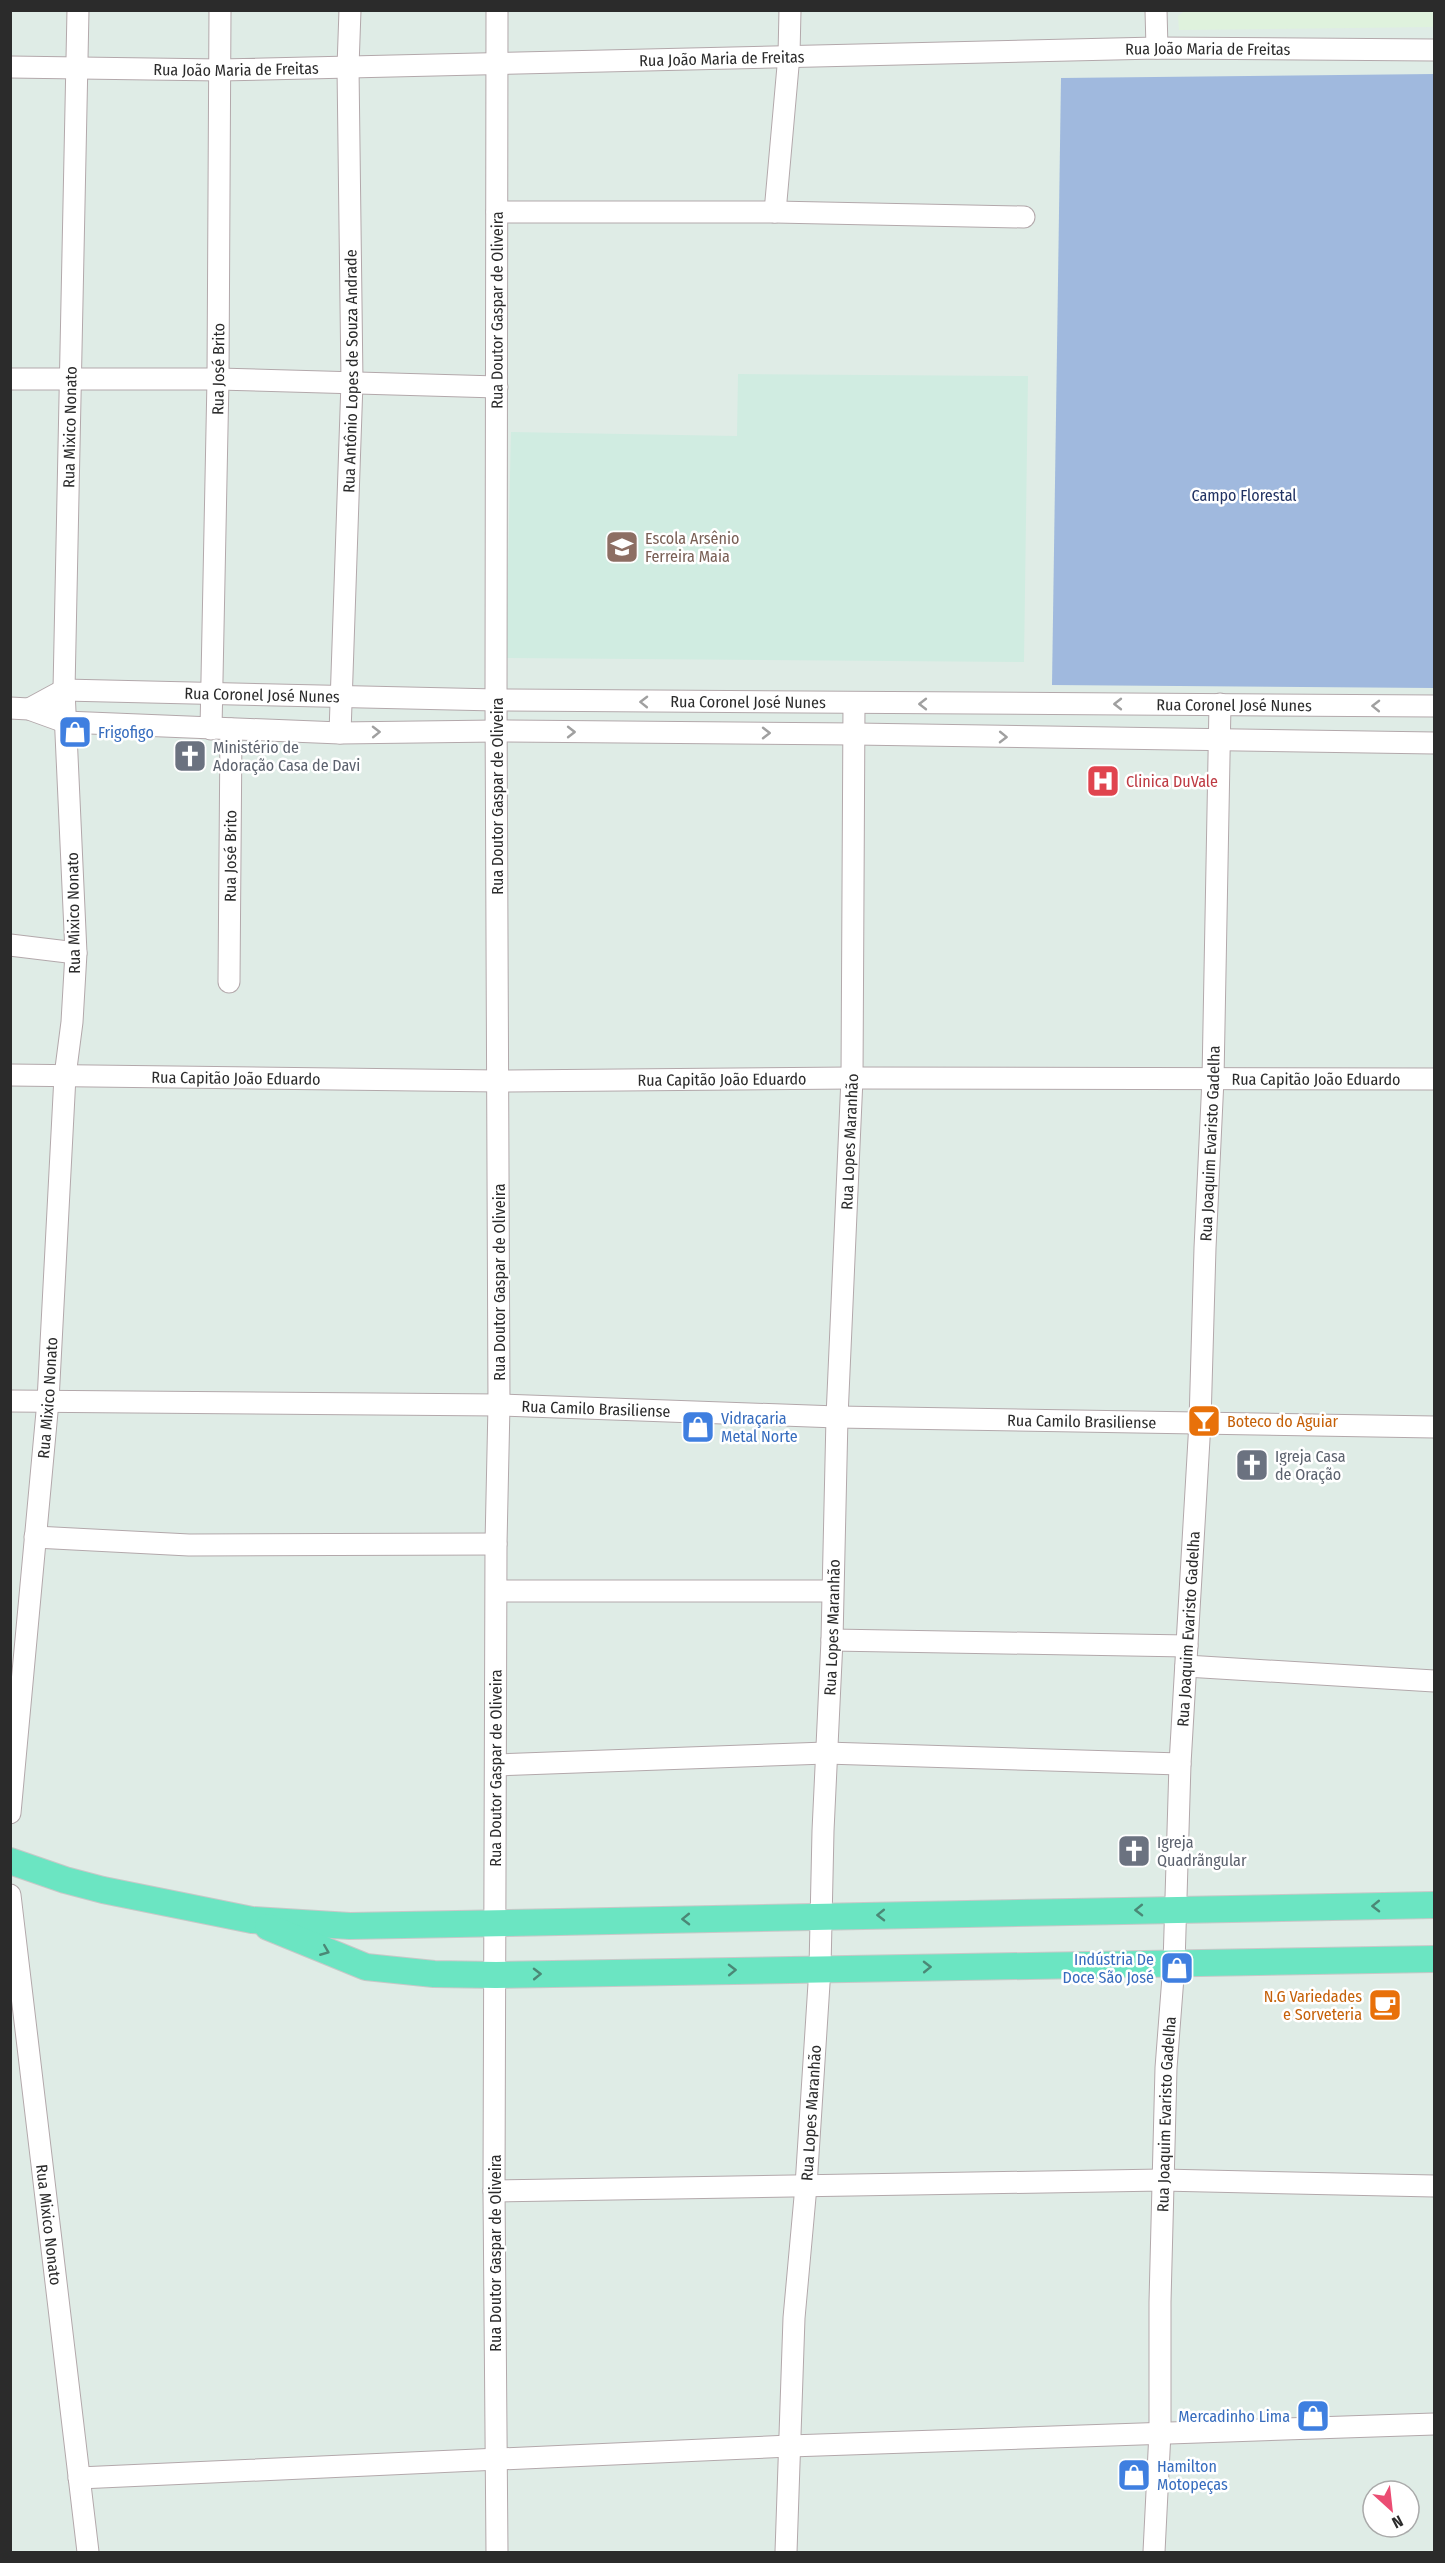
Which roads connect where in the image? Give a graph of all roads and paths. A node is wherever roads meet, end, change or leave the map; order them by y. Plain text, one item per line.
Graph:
1 (78, 10) edge
2 (220, 10) edge
3 (350, 10) edge
4 (497, 10) edge
5 (790, 10) edge
6 (1156, 10) edge
7 (1157, 48) junction
8 (1434, 50) edge
9 (789, 56) junction
10 (497, 64) junction
11 (10, 67) edge
12 (348, 67) junction
13 (78, 69) junction
14 (220, 70) junction
15 (497, 212) junction
16 (775, 212) junction
17 (1024, 217) dead end
18 (10, 379) edge
19 (71, 379) junction
20 (218, 379) junction
21 (352, 382) junction
22 (497, 387) junction
23 (64, 690) junction
24 (212, 694) junction
25 (343, 695) junction
26 (496, 700) junction
27 (854, 704) junction
28 (1220, 704) junction
29 (1434, 706) edge
30 (20, 708) edge
31 (65, 722) junction
32 (221, 729) junction
33 (496, 731) junction
34 (340, 733) junction
35 (855, 734) junction
36 (1221, 741) junction
37 (1434, 743) edge
38 (10, 945) edge
39 (76, 953) junction
40 (229, 982) dead end
41 (10, 1075) edge
42 (65, 1076) junction
43 (852, 1078) junction
44 (1213, 1078) junction
45 (1434, 1079) edge
46 (499, 1081) junction
47 (10, 1401) edge
48 (48, 1401) junction
49 (499, 1405) junction
50 (837, 1417) junction
51 (1200, 1422) junction
52 (1434, 1427) edge
53 (35, 1537) junction
54 (496, 1544) junction
55 (497, 1591) junction
56 (832, 1591) junction
57 (832, 1640) junction
58 (1186, 1656) junction
59 (1434, 1681) edge
60 (826, 1753) junction
61 (1180, 1764) junction
62 (497, 1765) junction
63 (10, 1813) edge
64 (10, 1861) edge
65 (10, 1895) edge
66 (1434, 1905) edge
67 (1175, 1909) junction
68 (822, 1916) junction
69 (252, 1920) junction
70 (495, 1924) junction
71 (1434, 1959) edge
72 (1174, 1964) junction
73 (820, 1968) junction
74 (496, 1975) junction
75 (1162, 2180) junction
76 (806, 2186) junction
77 (1434, 2186) edge
78 (494, 2191) junction
79 (1434, 2424) edge
80 (1160, 2432) junction
81 (790, 2446) junction
82 (497, 2458) junction
83 (79, 2478) junction
84 (88, 2553) edge
85 (497, 2553) edge
86 (786, 2553) edge
87 (1154, 2553) edge

1 - 13 street, Rua Mixico Nonato
2 - 14 street, Rua José Brito
3 - 12 street, Rua Antônio Lopes de Souza Andrade
4 - 10 street, Rua Doutor Gaspar de Oliveira
5 - 9 street
6 - 7 street
7 - 8 street, Rua João Maria de Freitas
7 - 9 street, Rua João Maria de Freitas
9 - 10 street, Rua João Maria de Freitas
9 - 16 street
10 - 12 street, Rua João Maria de Freitas
10 - 15 street, Rua Doutor Gaspar de Oliveira
11 - 13 street, Rua João Maria de Freitas
12 - 14 street, Rua João Maria de Freitas
12 - 21 street, Rua Antônio Lopes de Souza Andrade
13 - 14 street, Rua João Maria de Freitas
13 - 19 street, Rua Mixico Nonato
14 - 20 street, Rua José Brito
15 - 16 street
15 - 22 street, Rua Doutor Gaspar de Oliveira
16 - 17 street
18 - 19 street
19 - 20 street
19 - 23 street, Rua Mixico Nonato
20 - 21 street
20 - 24 street, Rua José Brito
21 - 22 street
21 - 25 street, Rua Antônio Lopes de Souza Andrade
22 - 26 street, Rua Doutor Gaspar de Oliveira
23 - 24 street, Rua Coronel José Nunes
23 - 30 street
23 - 31 street, Rua Mixico Nonato
24 - 25 street, Rua Coronel José Nunes
24 - 32 street, Rua José Brito
25 - 26 street, Rua Coronel José Nunes
25 - 34 street, Rua Antônio Lopes de Souza Andrade
27 -> 26 street, Rua Coronel José Nunes
26 - 33 street, Rua Doutor Gaspar de Oliveira
28 -> 27 street, Rua Coronel José Nunes
27 - 35 street, Rua Lopes Maranhão
29 -> 28 street, Rua Coronel José Nunes
28 - 36 street, Rua Joaquim Evaristo Gadelha
30 - 31 street, Rua Coronel José Nunes
31 - 32 street, Rua Coronel José Nunes
31 - 39 street, Rua Mixico Nonato
32 - 34 street, Rua Coronel José Nunes
32 - 40 street, Rua José Brito
34 -> 33 street, Rua Coronel José Nunes
33 -> 35 street, Rua Coronel José Nunes
33 - 46 street, Rua Doutor Gaspar de Oliveira
35 -> 36 street, Rua Coronel José Nunes
35 - 43 street, Rua Lopes Maranhão
36 - 37 street, Rua Coronel José Nunes
36 - 44 street, Rua Joaquim Evaristo Gadelha
38 - 39 street
39 - 42 street, Rua Mixico Nonato
41 - 42 street, Rua Capitão João Eduardo
42 - 46 street, Rua Capitão João Eduardo
42 - 48 street, Rua Mixico Nonato
43 - 44 street, Rua Capitão João Eduardo
43 - 46 street, Rua Capitão João Eduardo
43 - 50 street, Rua Lopes Maranhão
44 - 45 street, Rua Capitão João Eduardo
44 - 51 street, Rua Joaquim Evaristo Gadelha
46 - 49 street, Rua Doutor Gaspar de Oliveira
47 - 48 street, Rua Camilo Brasiliense
48 - 49 street, Rua Camilo Brasiliense
48 - 53 street, Rua Mixico Nonato
49 - 50 street, Rua Camilo Brasiliense
49 - 54 street, Rua Doutor Gaspar de Oliveira
50 - 51 street, Rua Camilo Brasiliense
50 - 56 street, Rua Lopes Maranhão
51 - 52 street, Rua Camilo Brasiliense
51 - 58 street, Rua Joaquim Evaristo Gadelha
53 - 54 street
53 - 63 street, Rua Mixico Nonato
54 - 55 street, Rua Doutor Gaspar de Oliveira
55 - 56 street
55 - 62 street, Rua Doutor Gaspar de Oliveira
56 - 57 street, Rua Lopes Maranhão
57 - 58 street
57 - 60 street, Rua Lopes Maranhão
58 - 59 street
58 - 61 street, Rua Joaquim Evaristo Gadelha
60 - 61 street
60 - 62 street
60 - 68 street, Rua Lopes Maranhão
61 - 67 street, Rua Joaquim Evaristo Gadelha
62 - 70 street, Rua Doutor Gaspar de Oliveira
64 - 69 main road
65 - 83 street, Rua Mixico Nonato
66 -> 67 main road
67 -> 68 main road
67 - 72 street, Rua Joaquim Evaristo Gadelha
68 -> 70 main road
68 - 73 street, Rua Lopes Maranhão
69 - 70 main road
69 -> 74 main road
70 - 74 street, Rua Doutor Gaspar de Oliveira
71 - 72 main road
73 -> 72 main road
72 - 75 street, Rua Joaquim Evaristo Gadelha
74 -> 73 main road
73 - 76 street, Rua Lopes Maranhão
74 - 78 street, Rua Doutor Gaspar de Oliveira
75 - 76 street
75 - 77 street
75 - 80 street, Rua Joaquim Evaristo Gadelha
76 - 78 street
76 - 81 street, Rua Lopes Maranhão
78 - 82 street, Rua Doutor Gaspar de Oliveira
79 - 80 street
80 - 81 street
80 - 87 street, Rua Joaquim Evaristo Gadelha
81 - 82 street
81 - 86 street, Rua Lopes Maranhão
82 - 83 street
82 - 85 street, Rua Doutor Gaspar de Oliveira
83 - 84 street, Rua Mixico Nonato

